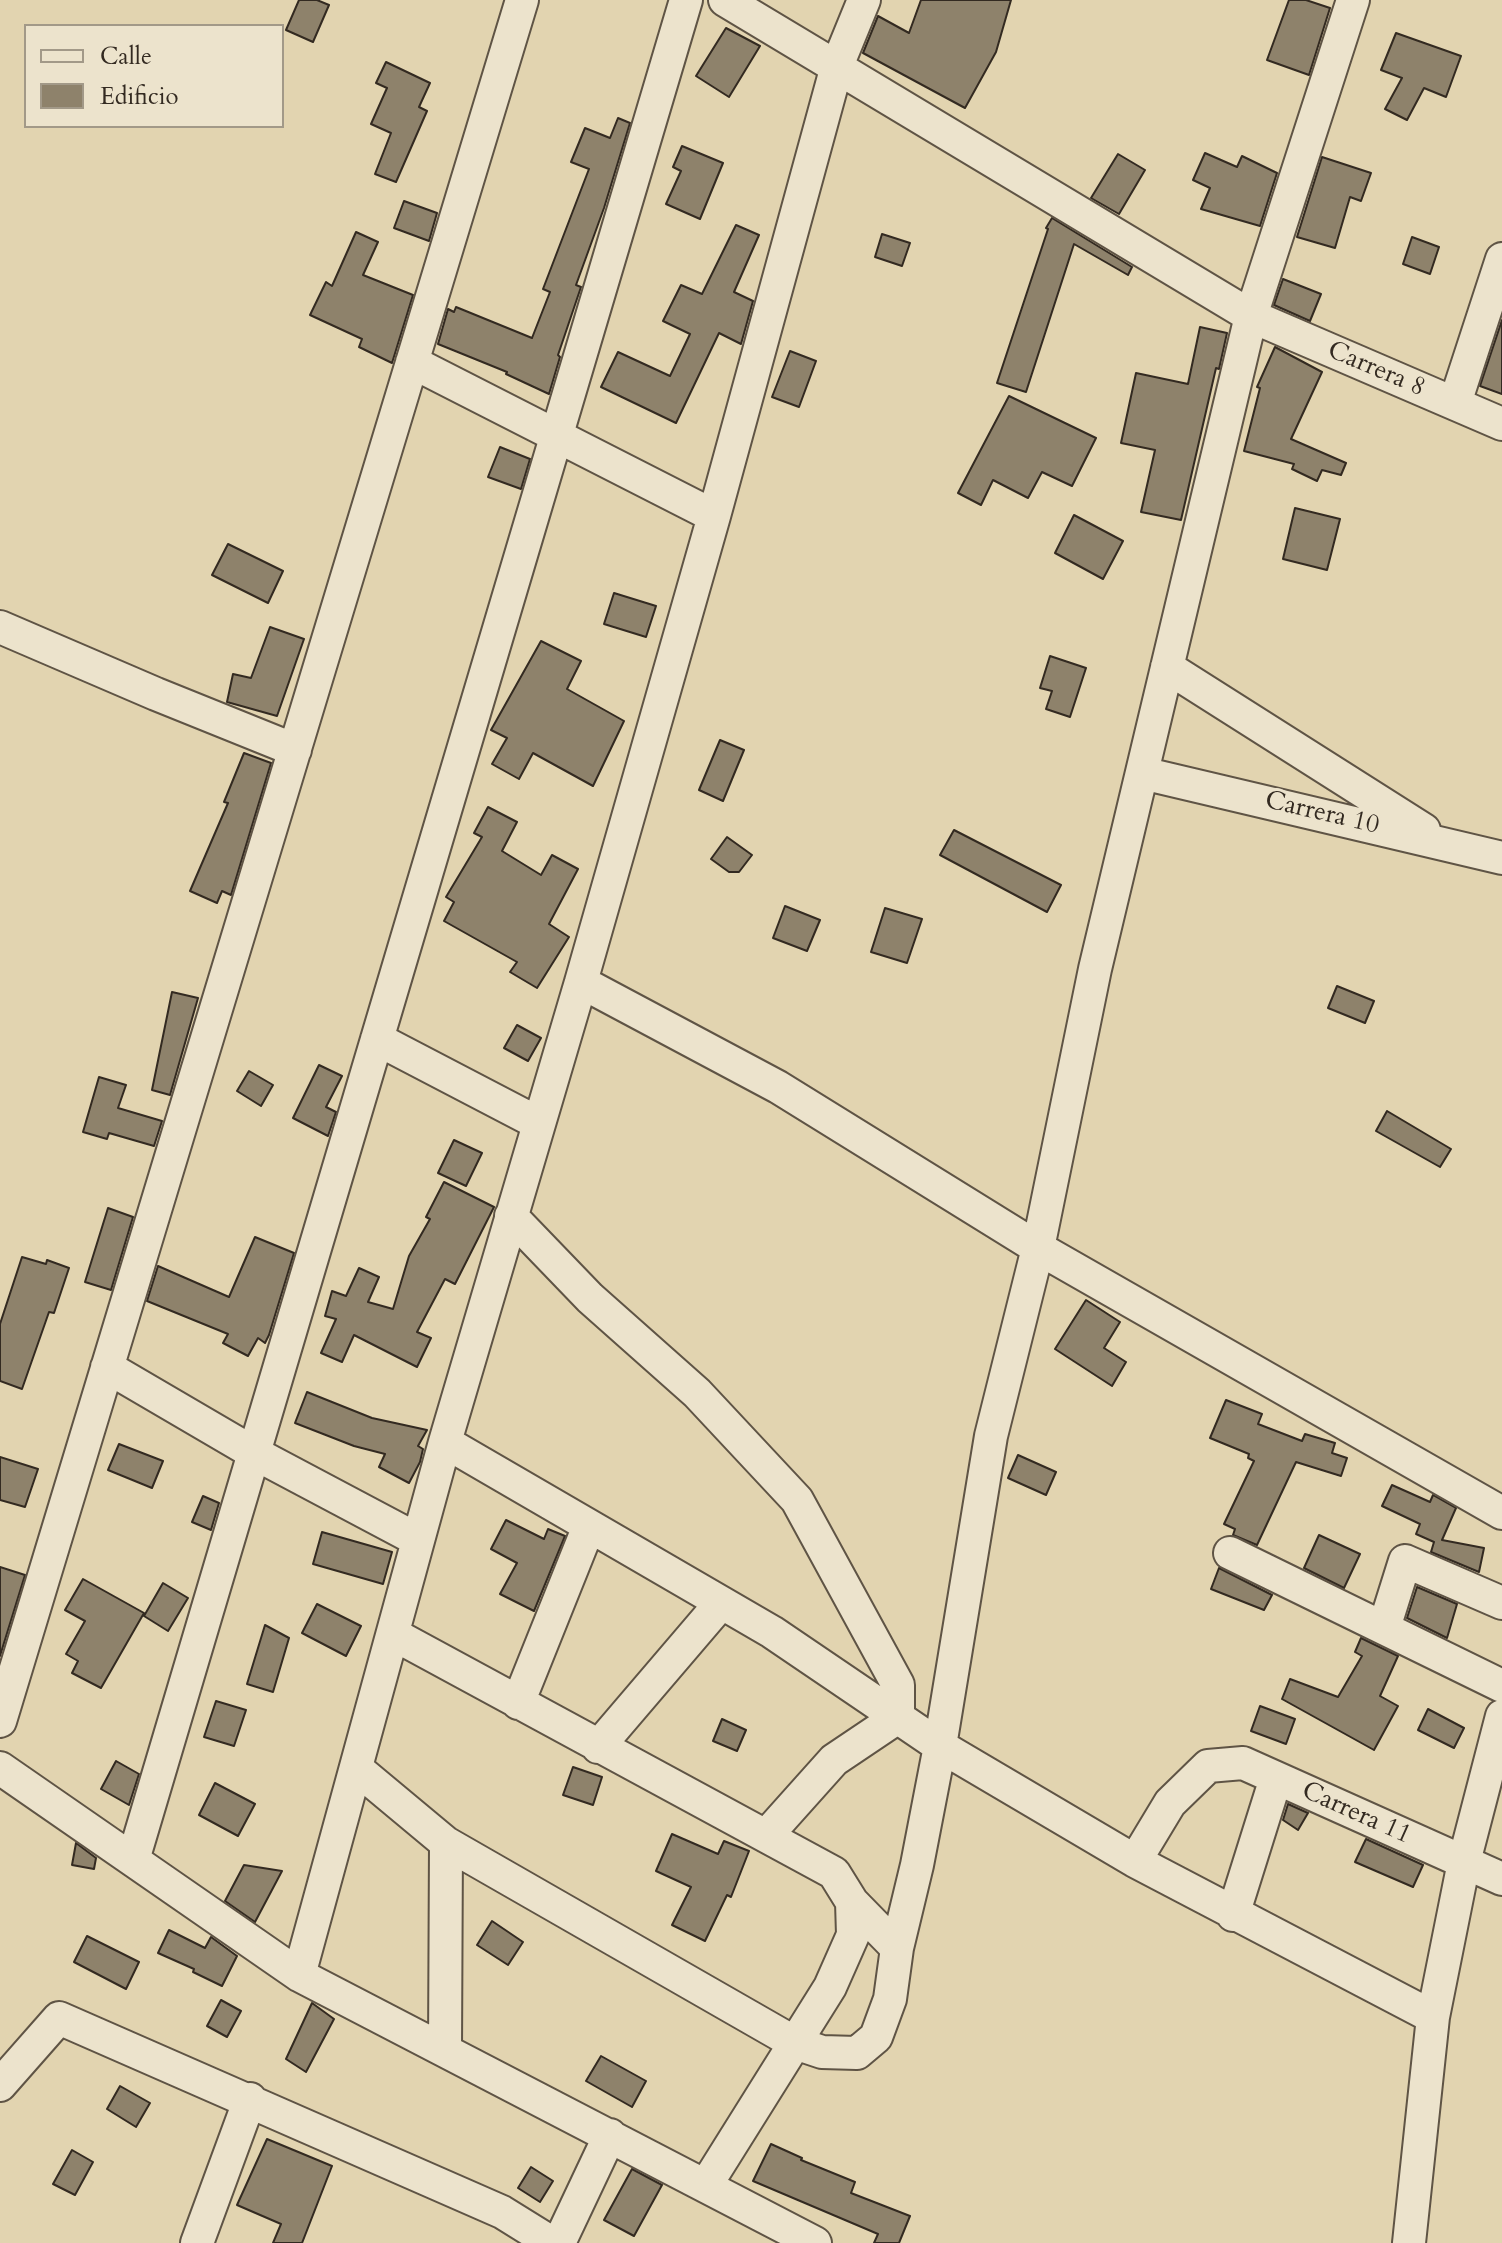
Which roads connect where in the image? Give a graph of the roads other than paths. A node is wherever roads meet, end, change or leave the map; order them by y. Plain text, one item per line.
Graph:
1 (522, 0) edge
2 (686, 0) edge
3 (725, 0) edge
4 (864, 0) edge
5 (1353, 0) edge
6 (837, 66) junction
7 (1502, 259) edge
8 (1251, 316) junction
9 (412, 362) junction
10 (1455, 403) junction
11 (1502, 424) edge
12 (556, 436) junction
13 (714, 516) junction
14 (0, 627) edge
15 (1167, 667) junction
16 (295, 750) junction
17 (1142, 773) junction
18 (1443, 843) junction
19 (1502, 858) edge
20 (581, 982) junction
21 (377, 1039) junction
22 (538, 1123) junction
23 (511, 1216) junction
24 (1038, 1248) junction
25 (107, 1367) junction
26 (445, 1442) junction
27 (254, 1453) junction
28 (1502, 1513) edge
29 (589, 1526) junction
30 (418, 1540) junction
31 (1230, 1553) dead end
32 (721, 1603) junction
33 (1502, 1603) edge
34 (1384, 1628) junction
35 (393, 1634) junction
36 (1502, 1686) edge
37 (518, 1703) junction
38 (1502, 1716) edge
39 (898, 1717) junction
40 (0, 1721) edge
41 (940, 1746) junction
42 (598, 1747) junction
43 (0, 1768) edge
44 (356, 1768) junction
45 (1276, 1778) junction
46 (766, 1836) junction
47 (446, 1843) junction
48 (133, 1860) junction
49 (1135, 1861) junction
50 (1464, 1862) junction
51 (1502, 1879) edge
52 (852, 1902) junction
53 (1233, 1915) junction
54 (897, 1948) junction
55 (299, 1975) junction
56 (1433, 2017) junction
57 (795, 2043) junction
58 (445, 2050) junction
59 (0, 2085) edge
60 (250, 2099) junction
61 (610, 2135) junction
62 (706, 2185) junction
63 (197, 2243) edge
64 (552, 2243) edge
65 (559, 2243) edge
66 (815, 2243) edge
67 (1409, 2243) edge

1 - 9 street
2 - 12 street
3 - 6 street, Carrera 8
4 - 6 street
5 - 8 street
6 - 8 street, Carrera 8
6 - 13 street
7 - 10 street
8 - 10 street, Carrera 8
8 - 15 street
9 - 12 street
9 - 16 street
10 - 11 street, Carrera 8
12 - 13 street
12 - 21 street
13 - 20 street
14 - 16 street
15 - 17 street
15 - 18 street
16 - 25 street
17 - 18 street, Carrera 10
17 - 24 street
18 - 19 street, Carrera 10
20 - 22 street
20 - 24 street
21 - 22 street
21 - 27 street
22 - 23 street
23 - 26 street
23 - 39 street
24 - 28 street
24 - 41 street
25 - 27 street
25 - 40 street
26 - 29 street
26 - 30 street
27 - 30 street
27 - 48 street
29 - 32 street
29 - 37 street
30 - 35 street
31 - 34 street
32 - 39 street
32 - 42 street
33 - 34 street
34 - 36 street
35 - 37 street
35 - 44 street
37 - 42 street
38 - 50 street
39 - 41 street
39 - 46 street
41 - 49 street
41 - 54 street
42 - 46 street
43 - 48 street
44 - 47 street
44 - 55 street
45 - 49 street, Carrera 11
45 - 50 street, Carrera 11
45 - 53 street
46 - 52 street
47 - 57 street
47 - 58 street
48 - 55 street
49 - 53 street
50 - 51 street, Carrera 11
50 - 56 street
52 - 54 street
52 - 57 street
53 - 56 street
54 - 57 street
55 - 58 street
56 - 67 street
57 - 62 street
58 - 61 street
59 - 60 street
60 - 63 street
60 - 64 street
61 - 62 street
61 - 65 street
62 - 66 street

